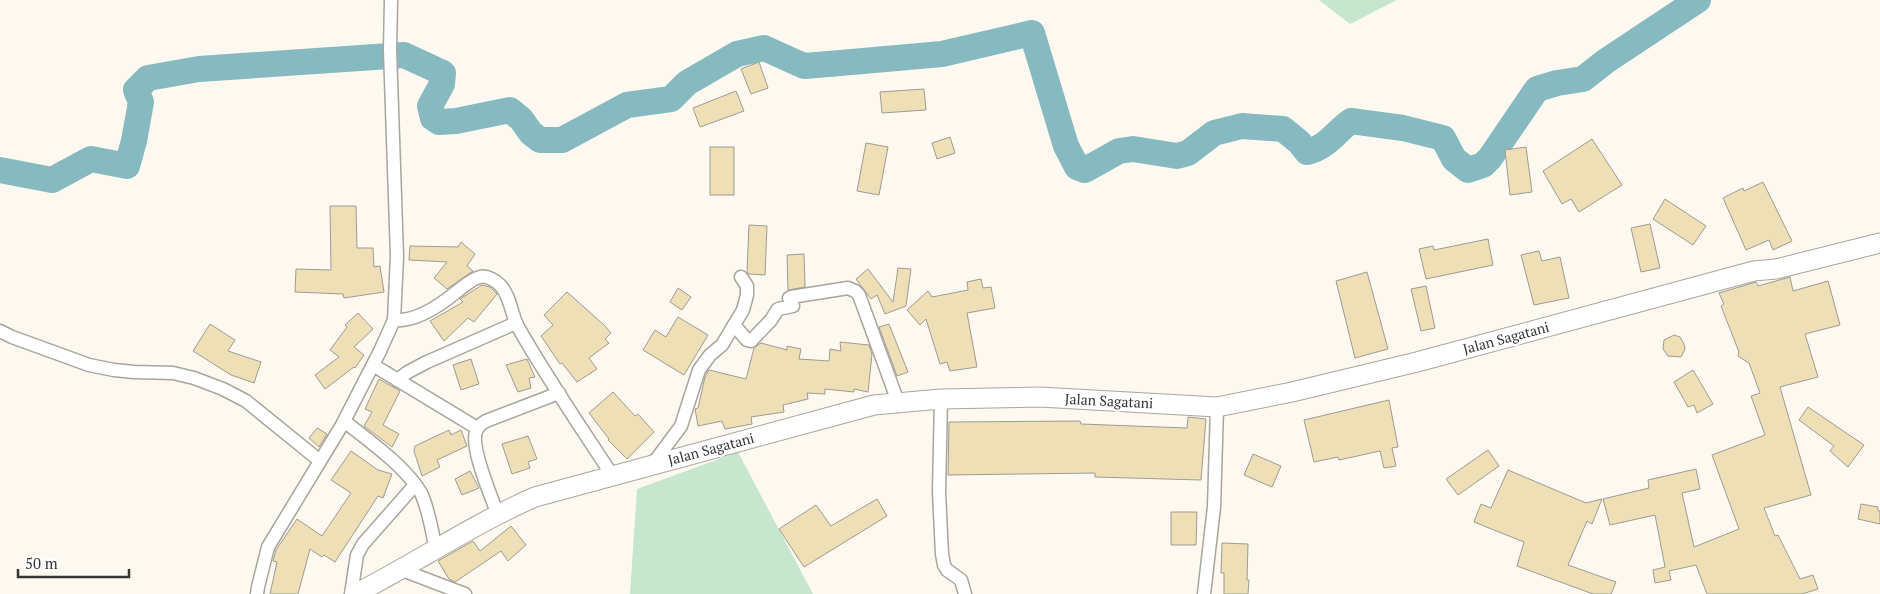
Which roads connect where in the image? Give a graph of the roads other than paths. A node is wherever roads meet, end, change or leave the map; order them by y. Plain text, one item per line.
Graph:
1 (391, 0) edge
2 (1880, 243) edge
3 (742, 277) dead end
4 (394, 320) junction
5 (516, 323) junction
6 (734, 325) junction
7 (0, 330) edge
8 (373, 366) junction
9 (397, 380) junction
10 (559, 393) junction
11 (941, 399) junction
12 (898, 402) junction
13 (1217, 407) junction
14 (344, 421) junction
15 (477, 428) junction
16 (320, 462) junction
17 (652, 465) junction
18 (612, 475) junction
19 (415, 485) junction
20 (498, 514) junction
21 (436, 550) junction
22 (402, 570) junction
23 (257, 594) edge
24 (351, 594) edge
25 (355, 594) edge
26 (465, 594) edge
27 (965, 594) edge
28 (1204, 594) edge

1 - 4 street
2 - 13 street, Jalan Sagatani
3 - 6 street
4 - 5 street
4 - 8 street
5 - 9 street
5 - 10 street
6 - 12 street
6 - 17 street
7 - 16 street
8 - 9 street
8 - 14 street
9 - 15 street
10 - 15 street
10 - 18 street
11 - 12 street, Jalan Sagatani
11 - 13 street, Jalan Sagatani
11 - 27 street
12 - 17 street, Jalan Sagatani
13 - 28 street
14 - 16 street
14 - 19 street
15 - 20 street
16 - 23 street
17 - 18 street, Jalan Sagatani
18 - 20 street, Jalan Sagatani
19 - 21 street
19 - 24 street
20 - 21 street, Jalan Sagatani
21 - 22 street, Jalan Sagatani
22 - 25 street, Jalan Sagatani
22 - 26 street

